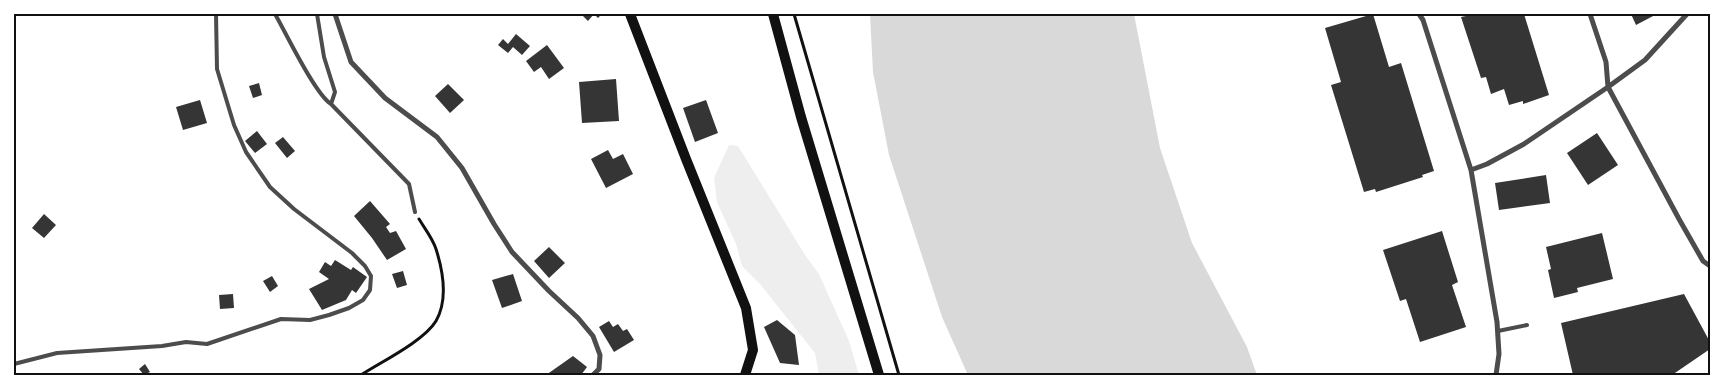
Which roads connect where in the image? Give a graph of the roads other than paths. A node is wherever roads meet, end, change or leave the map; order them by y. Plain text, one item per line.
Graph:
1 (216, 14) edge
2 (275, 14) edge
3 (317, 14) edge
4 (335, 14) edge
5 (630, 14) edge
6 (772, 14) edge
7 (1419, 14) edge
8 (1590, 14) edge
9 (1687, 14) edge
10 (1608, 87) junction
11 (331, 104) junction
12 (1471, 170) junction
13 (416, 212) road end
14 (1710, 266) edge
15 (1527, 325) dead end
16 (1498, 331) junction
17 (14, 364) edge
18 (594, 375) edge
19 (746, 375) edge
20 (879, 375) edge
21 (1496, 375) edge

1 - 17 lane
2 - 11 lane
3 - 11 lane
4 - 18 street
5 - 19 main road
6 - 20 main road
7 - 12 street
8 - 10 street
9 - 10 street
10 - 12 street
10 - 14 street
11 - 13 lane
12 - 16 street
15 - 16 lane
16 - 21 street

